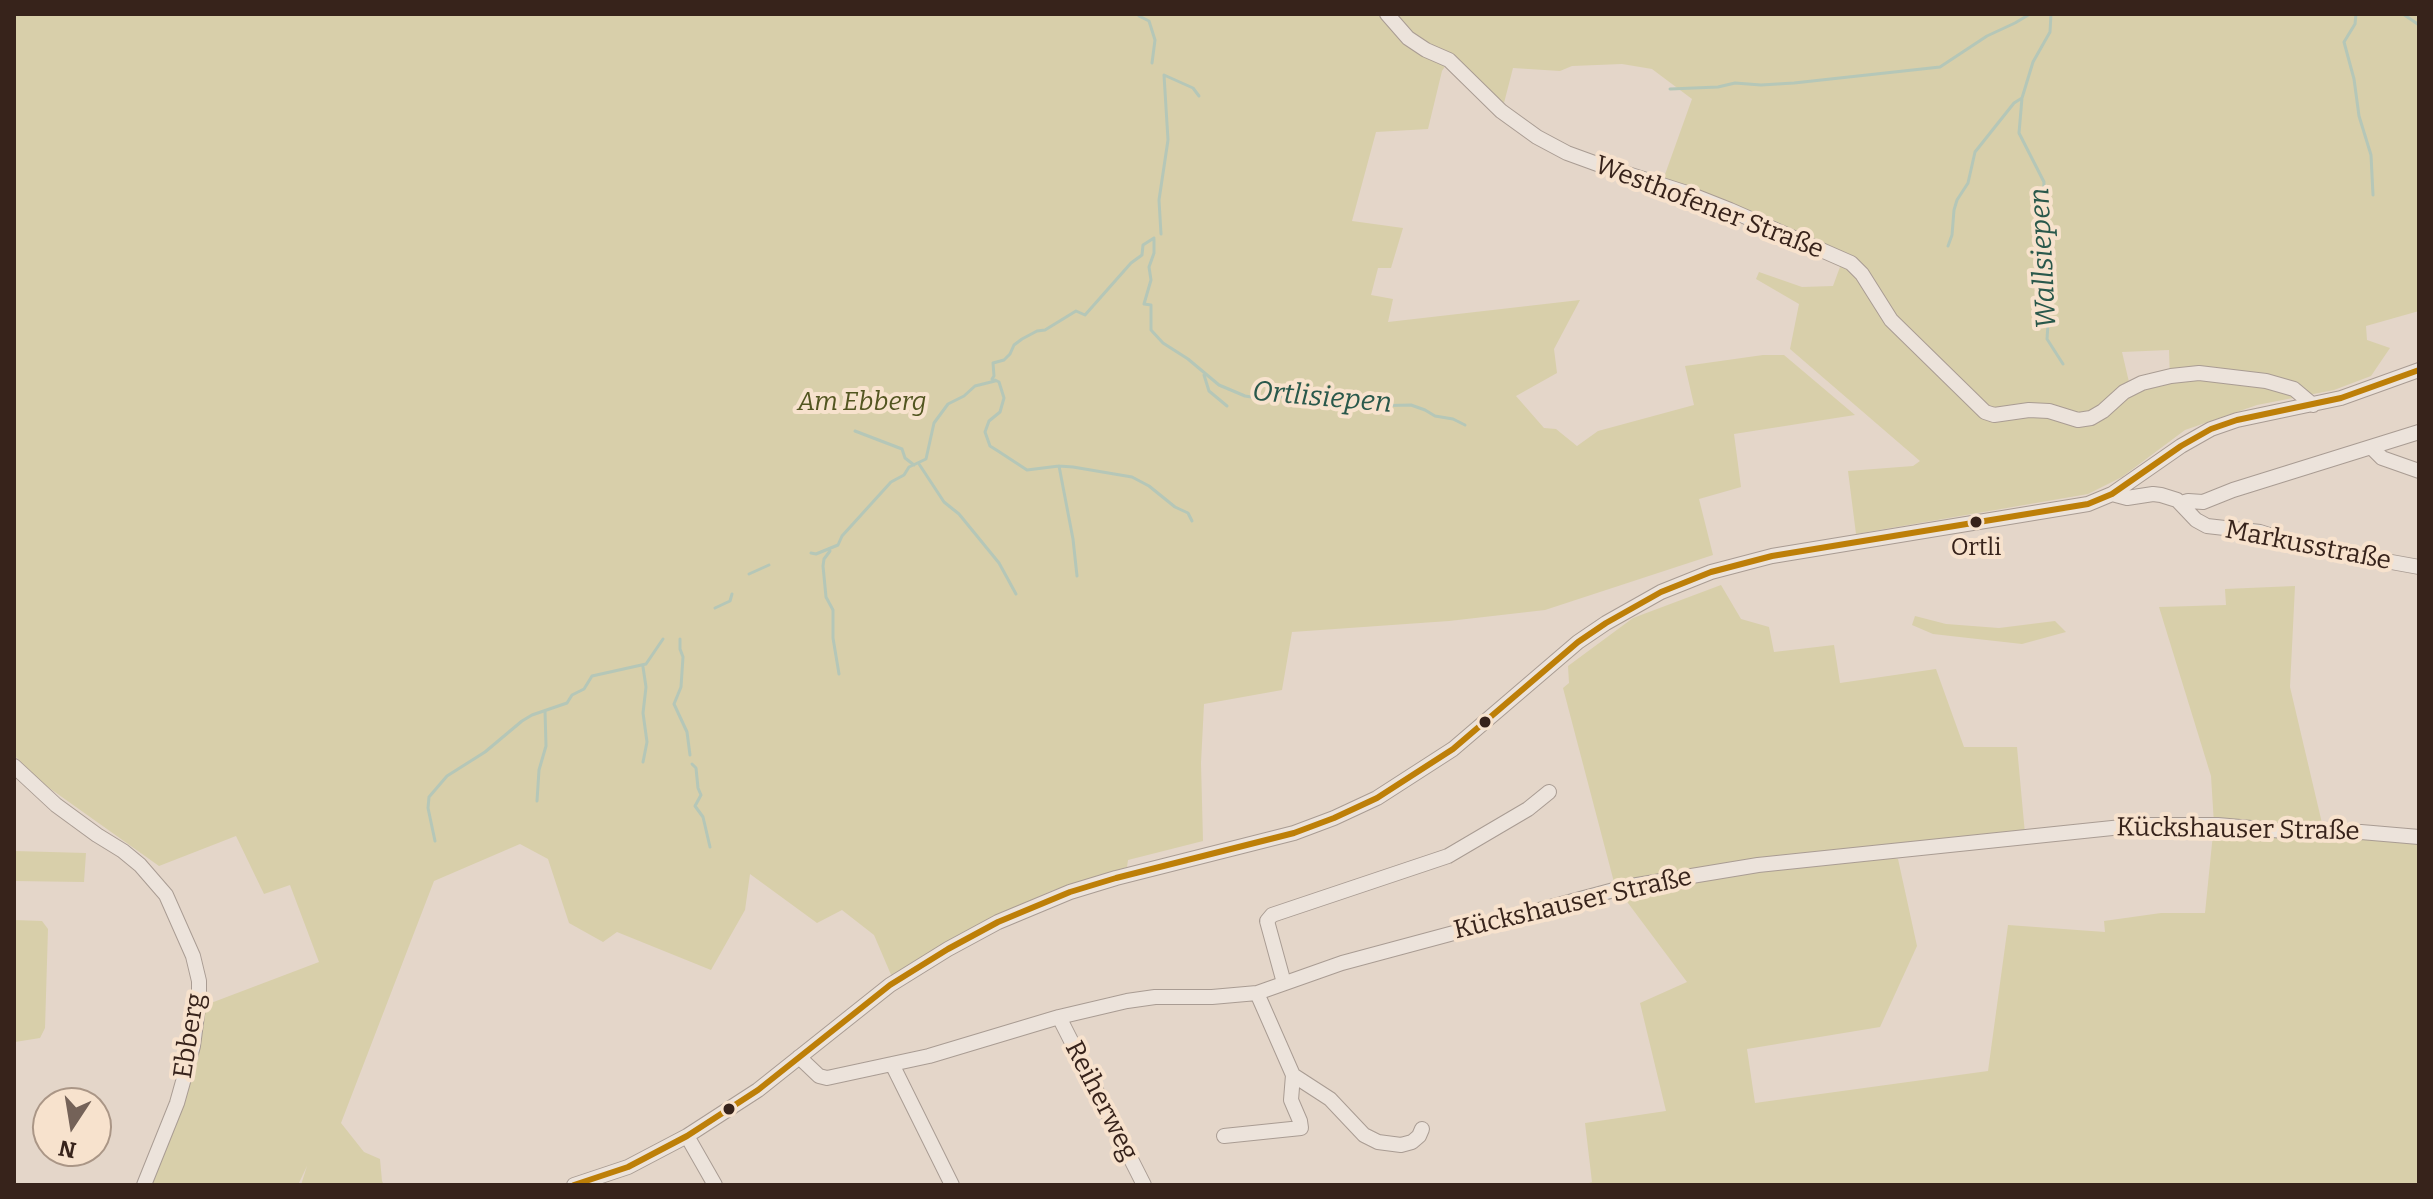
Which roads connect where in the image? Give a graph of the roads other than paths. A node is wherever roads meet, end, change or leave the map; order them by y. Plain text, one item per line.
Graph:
1 (1387, 14) edge
2 (2419, 370) edge
3 (2313, 405) junction
4 (2419, 432) edge
5 (2371, 447) junction
6 (2419, 471) edge
7 (2112, 494) junction
8 (2179, 502) junction
9 (2419, 567) edge
10 (14, 766) edge
11 (1549, 792) dead end
12 (2419, 837) edge
13 (1284, 983) junction
14 (1257, 993) junction
15 (1059, 1017) junction
16 (799, 1057) junction
17 (892, 1064) junction
18 (1293, 1075) junction
19 (1422, 1129) dead end
20 (687, 1136) junction
21 (1224, 1136) dead end
22 (144, 1185) edge
23 (574, 1185) edge
24 (715, 1185) edge
25 (952, 1185) edge
26 (1144, 1185) edge

1 - 3 street, Westhofener Straße
2 - 3 street
3 - 7 street
4 - 5 street
5 - 6 street
5 - 8 street
7 - 8 street
7 - 16 street
8 - 9 street, Markusstraße
10 - 22 street, Ebberg
11 - 13 street
12 - 13 street, Kückshauser Straße
13 - 14 street, Kückshauser Straße
14 - 15 street, Kückshauser Straße
14 - 18 street
15 - 17 street, Kückshauser Straße
15 - 26 street, Reiherweg
16 - 17 street, Kückshauser Straße
16 - 20 street
17 - 25 street
18 - 19 street
18 - 21 street
20 - 23 street
20 - 24 street

